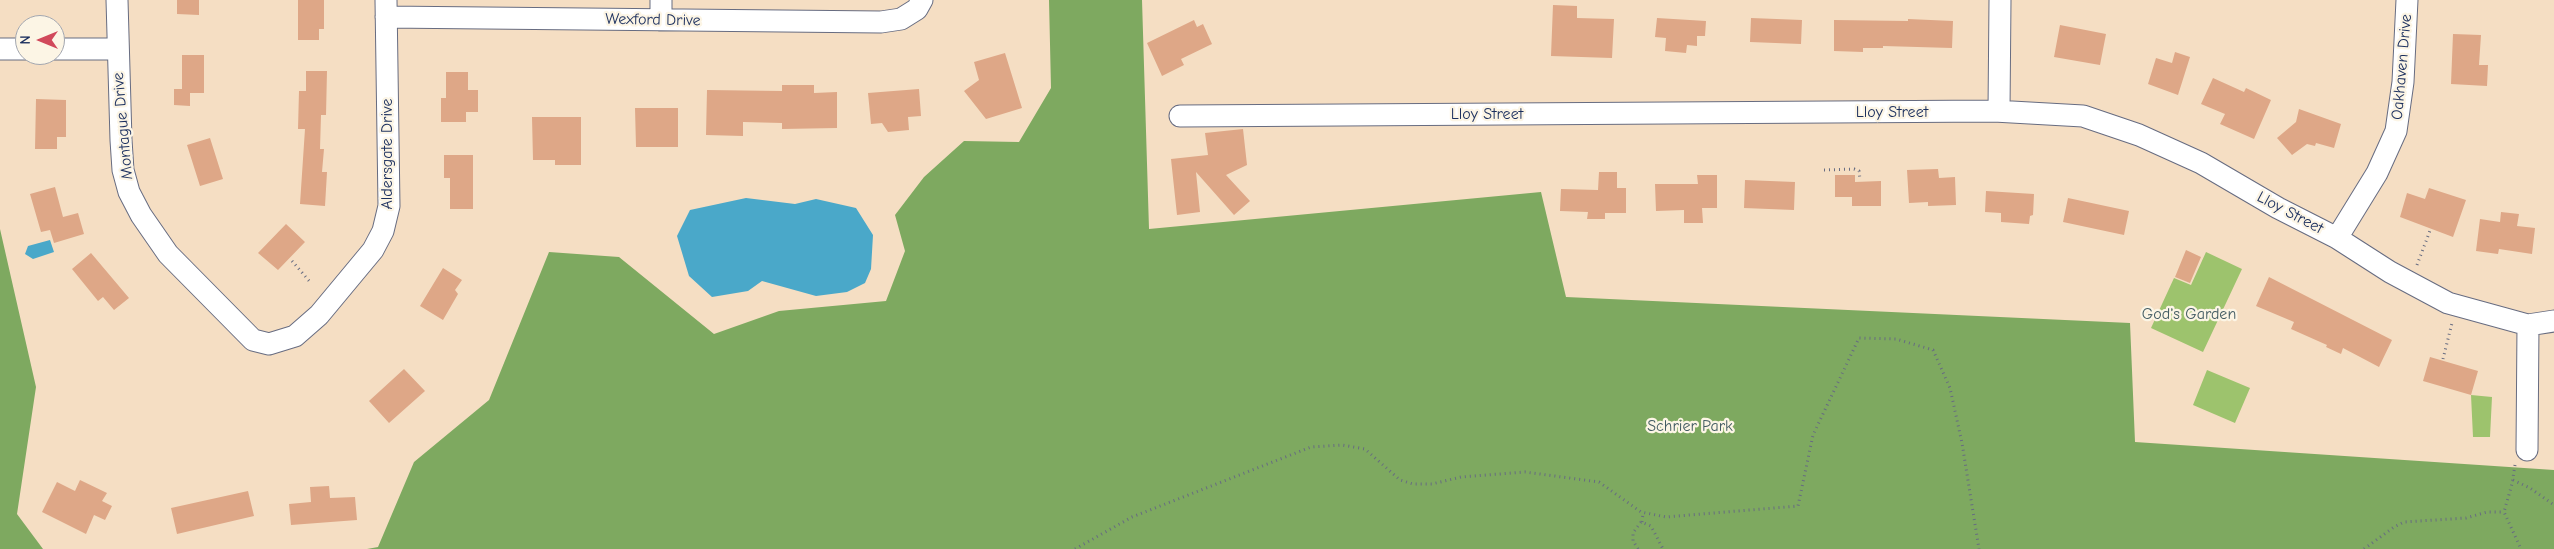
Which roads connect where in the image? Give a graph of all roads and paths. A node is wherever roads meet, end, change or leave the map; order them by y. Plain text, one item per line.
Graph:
1 (117, 0) edge
2 (2000, 0) edge
3 (2407, 0) edge
4 (919, 4) edge
5 (386, 8) edge
6 (661, 10) edge
7 (0, 49) edge
8 (15, 49) edge
9 (65, 49) edge
10 (116, 49) junction
11 (2000, 111) junction
12 (1180, 116) dead end
13 (1824, 170) dead end
14 (1860, 179) dead end
15 (2431, 228) dead end
16 (2337, 238) junction
17 (292, 261) dead end
18 (311, 283) dead end
19 (2410, 283) junction
20 (2456, 305) junction
21 (2554, 321) edge
22 (2528, 325) junction
23 (269, 344) joint
24 (2443, 359) dead end
25 (2527, 450) joint
26 (2513, 480) junction
27 (2554, 505) edge
28 (2504, 512) junction
29 (1643, 513) junction
30 (1642, 522) junction
31 (1075, 549) edge
32 (1636, 549) edge
33 (1663, 549) edge
34 (1980, 549) edge
35 (2364, 549) edge
36 (2521, 549) edge

1 - 10 street, Montague Drive
2 - 11 street
3 - 16 street, Oakhaven Drive
4 - 6 street, Wexford Drive
5 - 6 street, Wexford Drive
5 - 23 street, Aldersgate Drive
7 - 8 street
9 - 10 street
10 - 23 street, Montague Drive
11 - 12 street, Lloy Street
11 - 16 street, Lloy Street
13 - 14 path
15 - 19 path
16 - 19 street, Lloy Street
17 - 18 path
19 - 20 street, Lloy Street
20 - 22 street, Lloy Street
20 - 24 path
21 - 22 street, Lloy Street
22 - 25 street
25 - 26 path
26 - 27 path
26 - 28 path
28 - 35 path
28 - 36 path
29 - 30 path
29 - 31 path
29 - 34 path
30 - 32 path
30 - 33 path

